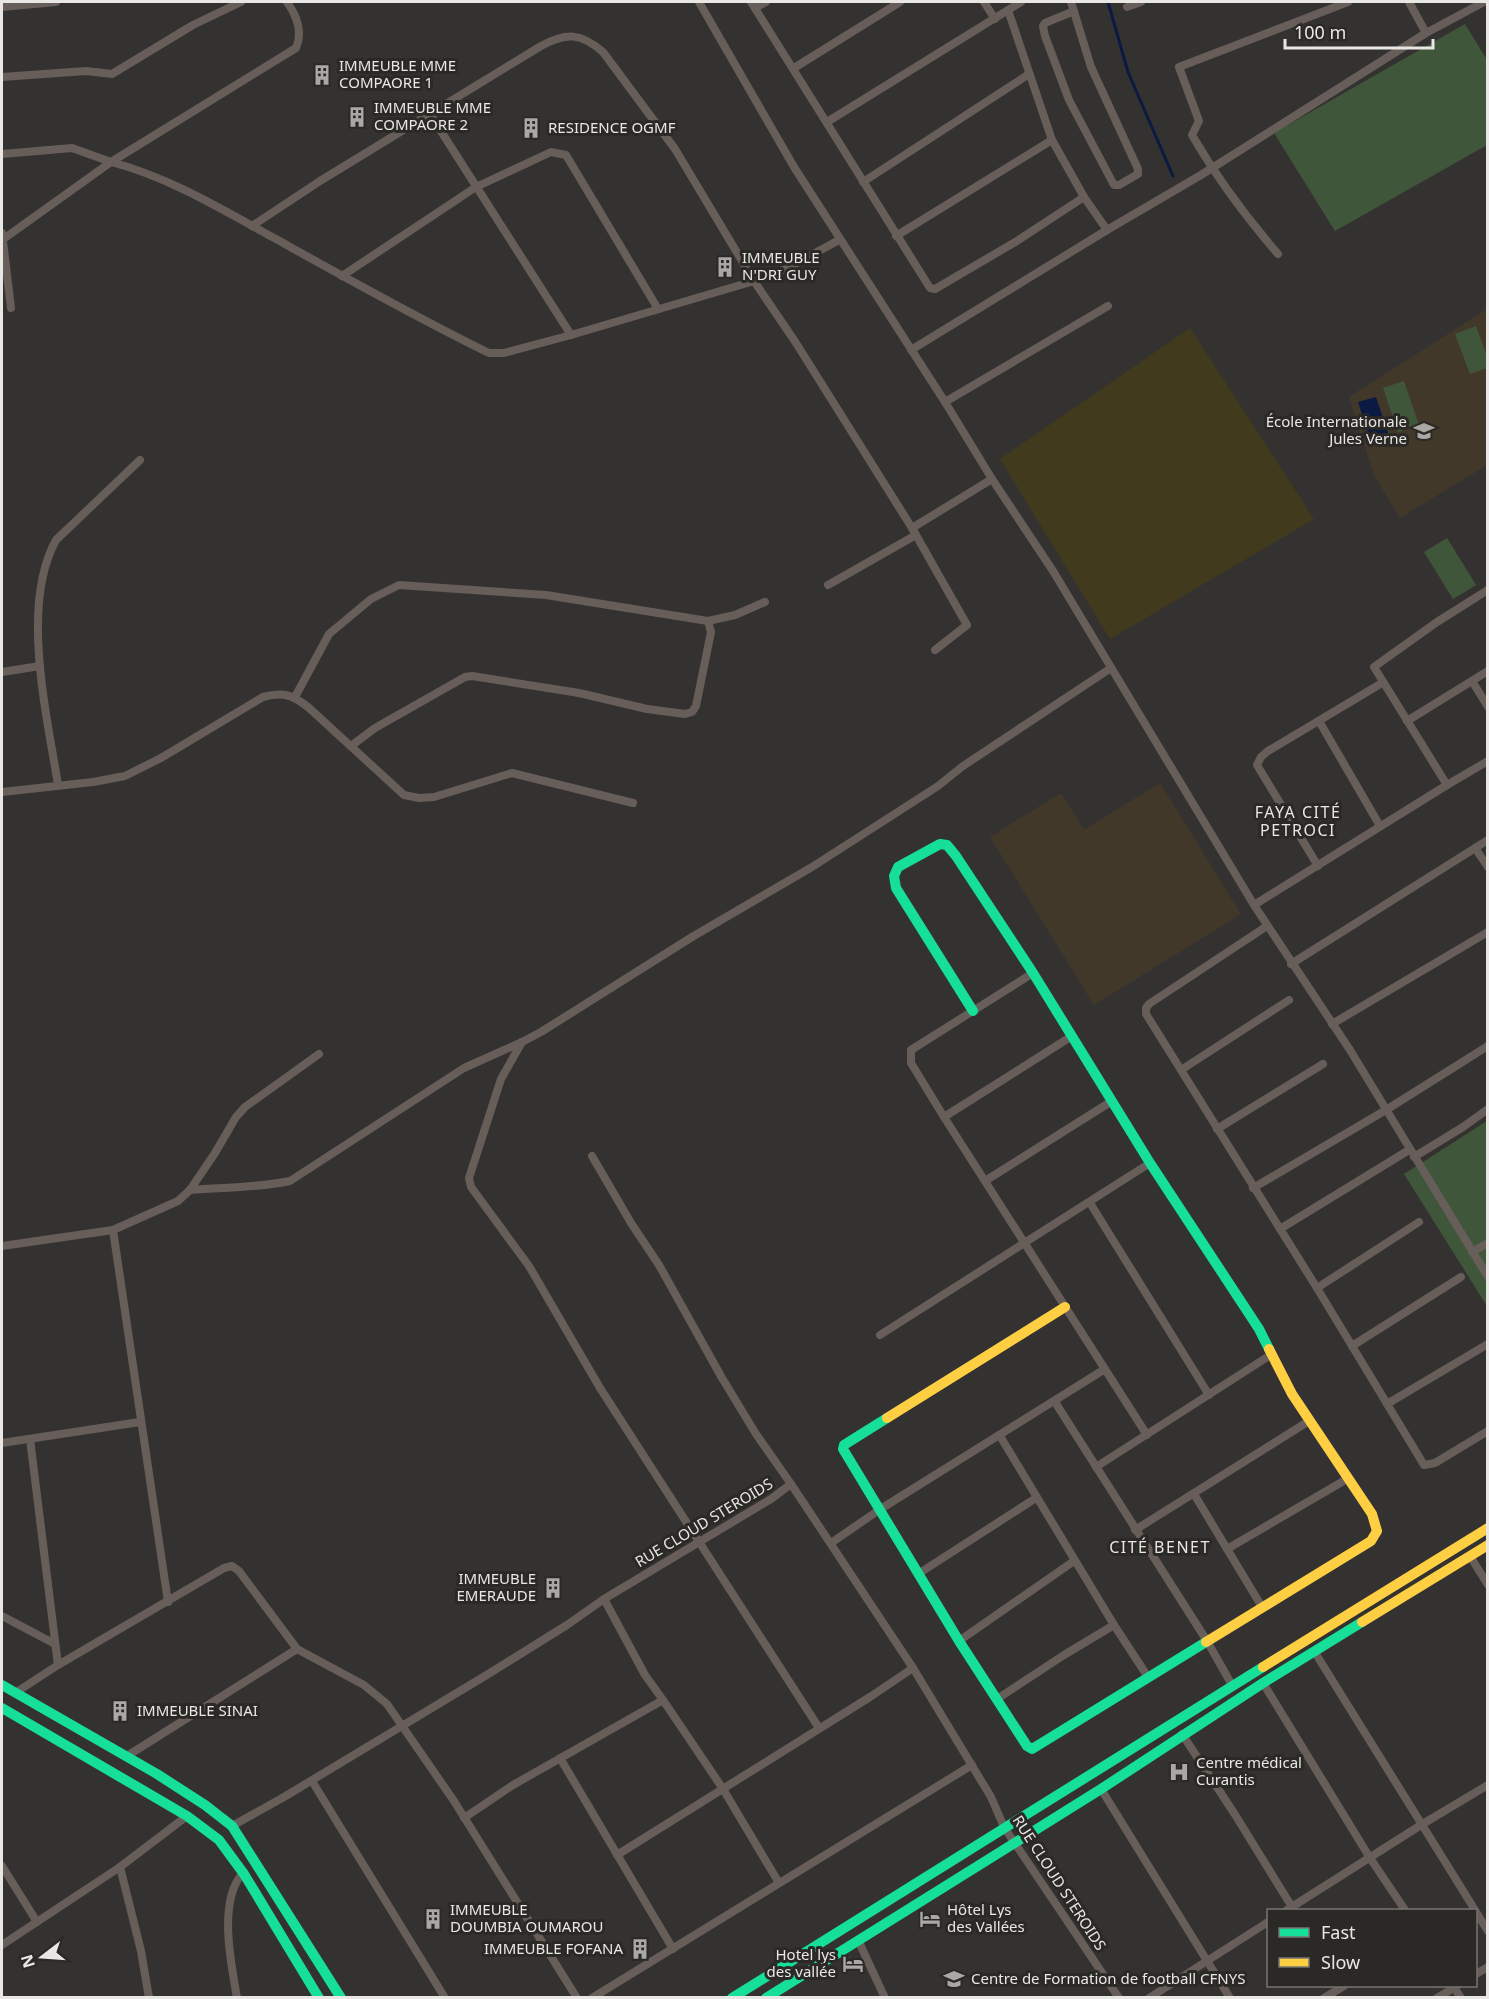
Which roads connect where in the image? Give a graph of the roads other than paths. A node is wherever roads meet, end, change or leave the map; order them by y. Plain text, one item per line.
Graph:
1 (56, 2) edge
2 (241, 2) edge
3 (287, 2) edge
4 (699, 2) edge
5 (766, 2) edge
6 (900, 2) edge
7 (984, 2) edge
8 (1021, 2) edge
9 (1071, 2) edge
10 (1141, 2) edge
11 (1348, 2) edge
12 (1409, 2) edge
13 (1484, 2) edge
14 (753, 5) edge
15 (2, 7) edge
16 (1127, 7) dead end
17 (1008, 10) junction
18 (1074, 11) junction
19 (995, 19) junction
20 (1426, 33) junction
21 (794, 68) junction
22 (1029, 74) junction
23 (2, 77) edge
24 (430, 114) junction
25 (827, 122) junction
26 (1052, 140) junction
27 (2, 154) edge
28 (111, 162) junction
29 (1212, 168) junction
30 (863, 182) junction
31 (476, 186) junction
32 (1084, 197) junction
33 (252, 226) junction
34 (1107, 230) junction
35 (896, 236) junction
36 (2, 237) edge
37 (839, 240) junction
38 (1278, 254) dead end
39 (342, 276) junction
40 (754, 281) junction
41 (1108, 306) dead end
42 (11, 308) dead end
43 (658, 309) junction
44 (571, 335) junction
45 (911, 350) junction
46 (945, 402) junction
47 (140, 460) dead end
48 (992, 479) junction
49 (914, 531) junction
50 (828, 585) dead end
51 (1488, 591) edge
52 (765, 602) dead end
53 (708, 621) junction
54 (935, 650) dead end
55 (40, 666) junction
56 (1111, 668) junction
57 (1488, 671) edge
58 (2, 672) edge
59 (1472, 681) junction
60 (1382, 683) junction
61 (295, 697) junction
62 (1488, 707) edge
63 (1319, 720) junction
64 (1407, 721) junction
65 (351, 746) junction
66 (1488, 761) edge
67 (58, 785) junction
68 (1447, 785) junction
69 (2, 792) edge
70 (633, 803) dead end
71 (1380, 826) junction
72 (1488, 840) edge
73 (1475, 848) junction
74 (1317, 866) junction
75 (1488, 867) edge
76 (1254, 905) junction
77 (1267, 926) junction
78 (1488, 932) edge
79 (1291, 964) junction
80 (1032, 973) junction
81 (1289, 1000) dead end
82 (973, 1011) junction
83 (1332, 1024) junction
84 (1072, 1036) junction
85 (522, 1042) junction
86 (1488, 1047) edge
87 (320, 1054) dead end
88 (1323, 1064) dead end
89 (1181, 1070) junction
90 (1112, 1101) junction
91 (1488, 1109) edge
92 (1386, 1110) junction
93 (944, 1117) junction
94 (1217, 1129) junction
95 (1409, 1149) junction
96 (592, 1156) dead end
97 (1414, 1157) junction
98 (1150, 1163) junction
99 (985, 1181) junction
100 (1253, 1188) junction
101 (190, 1190) junction
102 (1090, 1203) junction
103 (1419, 1222) dead end
104 (1280, 1229) junction
105 (113, 1230) junction
106 (1024, 1242) junction
107 (1488, 1243) edge
108 (2, 1246) edge
109 (1472, 1252) junction
110 (1461, 1277) dead end
111 (1488, 1277) edge
112 (1317, 1288) junction
113 (1065, 1307) junction
114 (879, 1335) dead end
115 (1488, 1344) edge
116 (1352, 1346) junction
117 (1272, 1354) junction
118 (1106, 1369) junction
119 (1209, 1395) junction
120 (1055, 1402) junction
121 (1388, 1404) junction
122 (1309, 1421) junction
123 (140, 1422) junction
124 (1488, 1431) edge
125 (1147, 1435) junction
126 (1000, 1436) junction
127 (30, 1439) junction
128 (2, 1443) edge
129 (1096, 1467) junction
130 (1347, 1479) junction
131 (792, 1484) junction
132 (1194, 1494) junction
133 (1036, 1498) junction
134 (879, 1510) junction
135 (1488, 1528) edge
136 (1135, 1530) junction
137 (698, 1543) junction
138 (831, 1543) junction
139 (1488, 1545) edge
140 (1227, 1549) junction
141 (1470, 1556) junction
142 (1074, 1561) junction
143 (918, 1574) junction
144 (1488, 1585) edge
145 (604, 1599) junction
146 (168, 1602) junction
147 (1262, 1607) junction
148 (2, 1616) edge
149 (1114, 1625) junction
150 (959, 1641) junction
151 (1206, 1641) junction
152 (56, 1644) junction
153 (297, 1649) junction
154 (1314, 1651) junction
155 (57, 1665) junction
156 (913, 1668) junction
157 (1148, 1677) junction
158 (1263, 1683) junction
159 (2, 1685) edge
160 (1232, 1685) junction
161 (15, 1693) junction
162 (997, 1699) junction
163 (663, 1700) junction
164 (2, 1708) edge
165 (404, 1726) junction
166 (819, 1728) junction
167 (1182, 1734) junction
168 (127, 1756) junction
169 (560, 1758) junction
170 (972, 1765) junction
171 (312, 1780) junction
172 (1488, 1785) edge
173 (723, 1789) junction
174 (1101, 1789) junction
175 (187, 1816) junction
176 (464, 1818) junction
177 (1421, 1825) junction
178 (232, 1826) junction
179 (1004, 1827) junction
180 (1016, 1842) junction
181 (617, 1855) junction
182 (1370, 1858) junction
183 (2, 1866) edge
184 (120, 1867) junction
185 (244, 1874) junction
186 (779, 1883) junction
187 (1289, 1909) edge
188 (1403, 1909) edge
189 (1474, 1909) edge
190 (1477, 1914) edge
191 (37, 1922) junction
192 (1267, 1923) edge
193 (1488, 1931) edge
194 (858, 1940) junction
195 (2, 1945) edge
196 (673, 1948) junction
197 (1208, 1961) junction
198 (1342, 1987) edge
199 (1454, 1987) edge
200 (149, 1998) edge
201 (237, 1998) edge
202 (319, 1998) edge
203 (341, 1998) edge
204 (445, 1998) edge
205 (577, 1998) edge
206 (592, 1998) edge
207 (732, 1998) edge
208 (766, 1998) edge
209 (885, 1998) edge
210 (1119, 1998) edge
211 (1149, 1998) edge
212 (1230, 1998) edge
213 (1324, 1998) edge
214 (1437, 1998) edge

1 - 15 street
2 - 23 street
3 - 28 street
4 - 37 street
5 - 14 street
6 - 21 street
7 - 19 street
8 - 17 street
9 - 18 street
10 - 16 street
11 - 29 street
12 - 20 street
13 - 20 street
14 - 21 street
17 - 19 street
17 - 22 street
18 - 18 street
19 - 25 street
20 - 29 street
21 - 25 street
22 - 26 street
22 - 30 street
24 - 31 street
24 - 33 street
24 - 40 street
25 - 30 street
26 - 32 street
26 - 35 street
27 - 28 street
28 - 33 street
28 - 36 street
29 - 34 street
29 - 38 street
30 - 35 street
31 - 39 street
31 - 43 street
31 - 44 street
32 - 34 street
32 - 35 street
33 - 39 street
34 - 45 street
36 - 42 street
37 - 40 street
37 - 45 street
39 - 44 street
40 - 43 street
40 - 49 street
41 - 46 street
43 - 44 street
45 - 46 street
46 - 48 street
47 - 55 street
48 - 49 street
48 - 56 street
49 - 50 street
49 - 54 street
51 - 60 street
52 - 53 street
53 - 61 street
53 - 65 street
55 - 58 street
55 - 67 street
56 - 76 street
56 - 85 street
57 - 59 street
59 - 62 street
59 - 64 street
60 - 63 street
60 - 64 street
61 - 65 street
61 - 67 street
63 - 71 street
63 - 74 street
64 - 68 street
65 - 70 street
66 - 68 street
67 - 69 street
68 - 71 street
71 - 74 street
72 - 73 street
73 - 75 street
73 - 79 street
74 - 76 street
76 - 77 street
77 - 79 street
77 - 89 street
78 - 83 street
79 - 83 street
80 - 82 street
80 - 82 main road
80 - 84 main road
81 - 89 street
82 - 93 street
83 - 92 street
84 - 90 main road
84 - 93 street
85 - 101 street
85 - 137 street
86 - 92 street
87 - 101 street
88 - 94 street
89 - 94 street
90 - 98 main road
90 - 99 street
91 - 97 street
92 - 95 street
92 - 100 street
93 - 99 street
94 - 100 street
95 - 97 street
95 - 104 street
96 - 131 street
97 - 109 street
98 - 102 street
98 - 117 main road
99 - 106 street
100 - 104 street
101 - 105 street
102 - 106 street
102 - 119 street
103 - 112 street
104 - 112 street
105 - 108 street
105 - 123 street
106 - 113 street
106 - 114 street
107 - 109 street
109 - 111 street
110 - 116 street
112 - 116 street
113 - 118 street
113 - 134 main road
115 - 121 street
116 - 121 street
117 - 119 street
117 - 122 main road
118 - 120 street
118 - 125 street
119 - 125 street
120 - 126 street
120 - 129 street
121 - 124 street
122 - 130 main road
122 - 132 street
123 - 127 street
123 - 146 street
125 - 129 street
126 - 133 street
126 - 134 street
127 - 128 street
127 - 152 street
129 - 136 street
130 - 140 street
130 - 147 main road
131 - 137 street, RUE CLOUD STEROIDS
131 - 138 street, RUE CLOUD STEROIDS
132 - 136 street
132 - 140 street
133 - 142 street
133 - 143 street
134 - 138 street
134 - 143 main road
135 - 160 main road
136 - 151 street
137 - 145 street, RUE CLOUD STEROIDS
137 - 166 street
138 - 156 street, RUE CLOUD STEROIDS
139 - 141 main road
140 - 147 street
141 - 144 street
141 - 154 main road
142 - 149 street
142 - 150 street
143 - 150 main road
145 - 163 street
145 - 165 street, RUE CLOUD STEROIDS
146 - 153 street
146 - 155 street
147 - 151 main road
148 - 152 street
149 - 157 street
149 - 162 street
150 - 162 main road
151 - 157 main road
151 - 160 street
152 - 155 street
153 - 165 street
153 - 168 street
154 - 158 main road
154 - 177 street
155 - 161 street
156 - 166 street
156 - 170 street, RUE CLOUD STEROIDS
157 - 162 main road
158 - 167 main road
158 - 182 street
159 - 161 main road
160 - 179 main road
161 - 168 main road
163 - 169 street
163 - 173 street
164 - 175 main road
165 - 171 street, RUE CLOUD STEROIDS
165 - 176 street
166 - 173 street
167 - 174 main road
167 - 187 street
168 - 178 main road
169 - 176 street
169 - 181 street
170 - 179 street, RUE CLOUD STEROIDS
170 - 186 street
171 - 178 street, RUE CLOUD STEROIDS
171 - 204 street
172 - 177 street
173 - 181 street
173 - 186 street
174 - 180 main road
174 - 197 street
175 - 184 street
175 - 185 main road
176 - 205 street
177 - 182 street
177 - 189 street
178 - 203 main road
179 - 180 street, RUE CLOUD STEROIDS
179 - 207 main road
180 - 194 main road
180 - 210 street, RUE CLOUD STEROIDS
181 - 196 street
182 - 187 street
182 - 188 street
183 - 191 street
184 - 191 street
184 - 200 street
185 - 201 street
185 - 202 main road
186 - 196 street
190 - 193 street
191 - 195 street
192 - 197 street
194 - 208 main road
194 - 209 street
196 - 206 street
197 - 211 street
197 - 212 street
198 - 213 street
199 - 214 street

